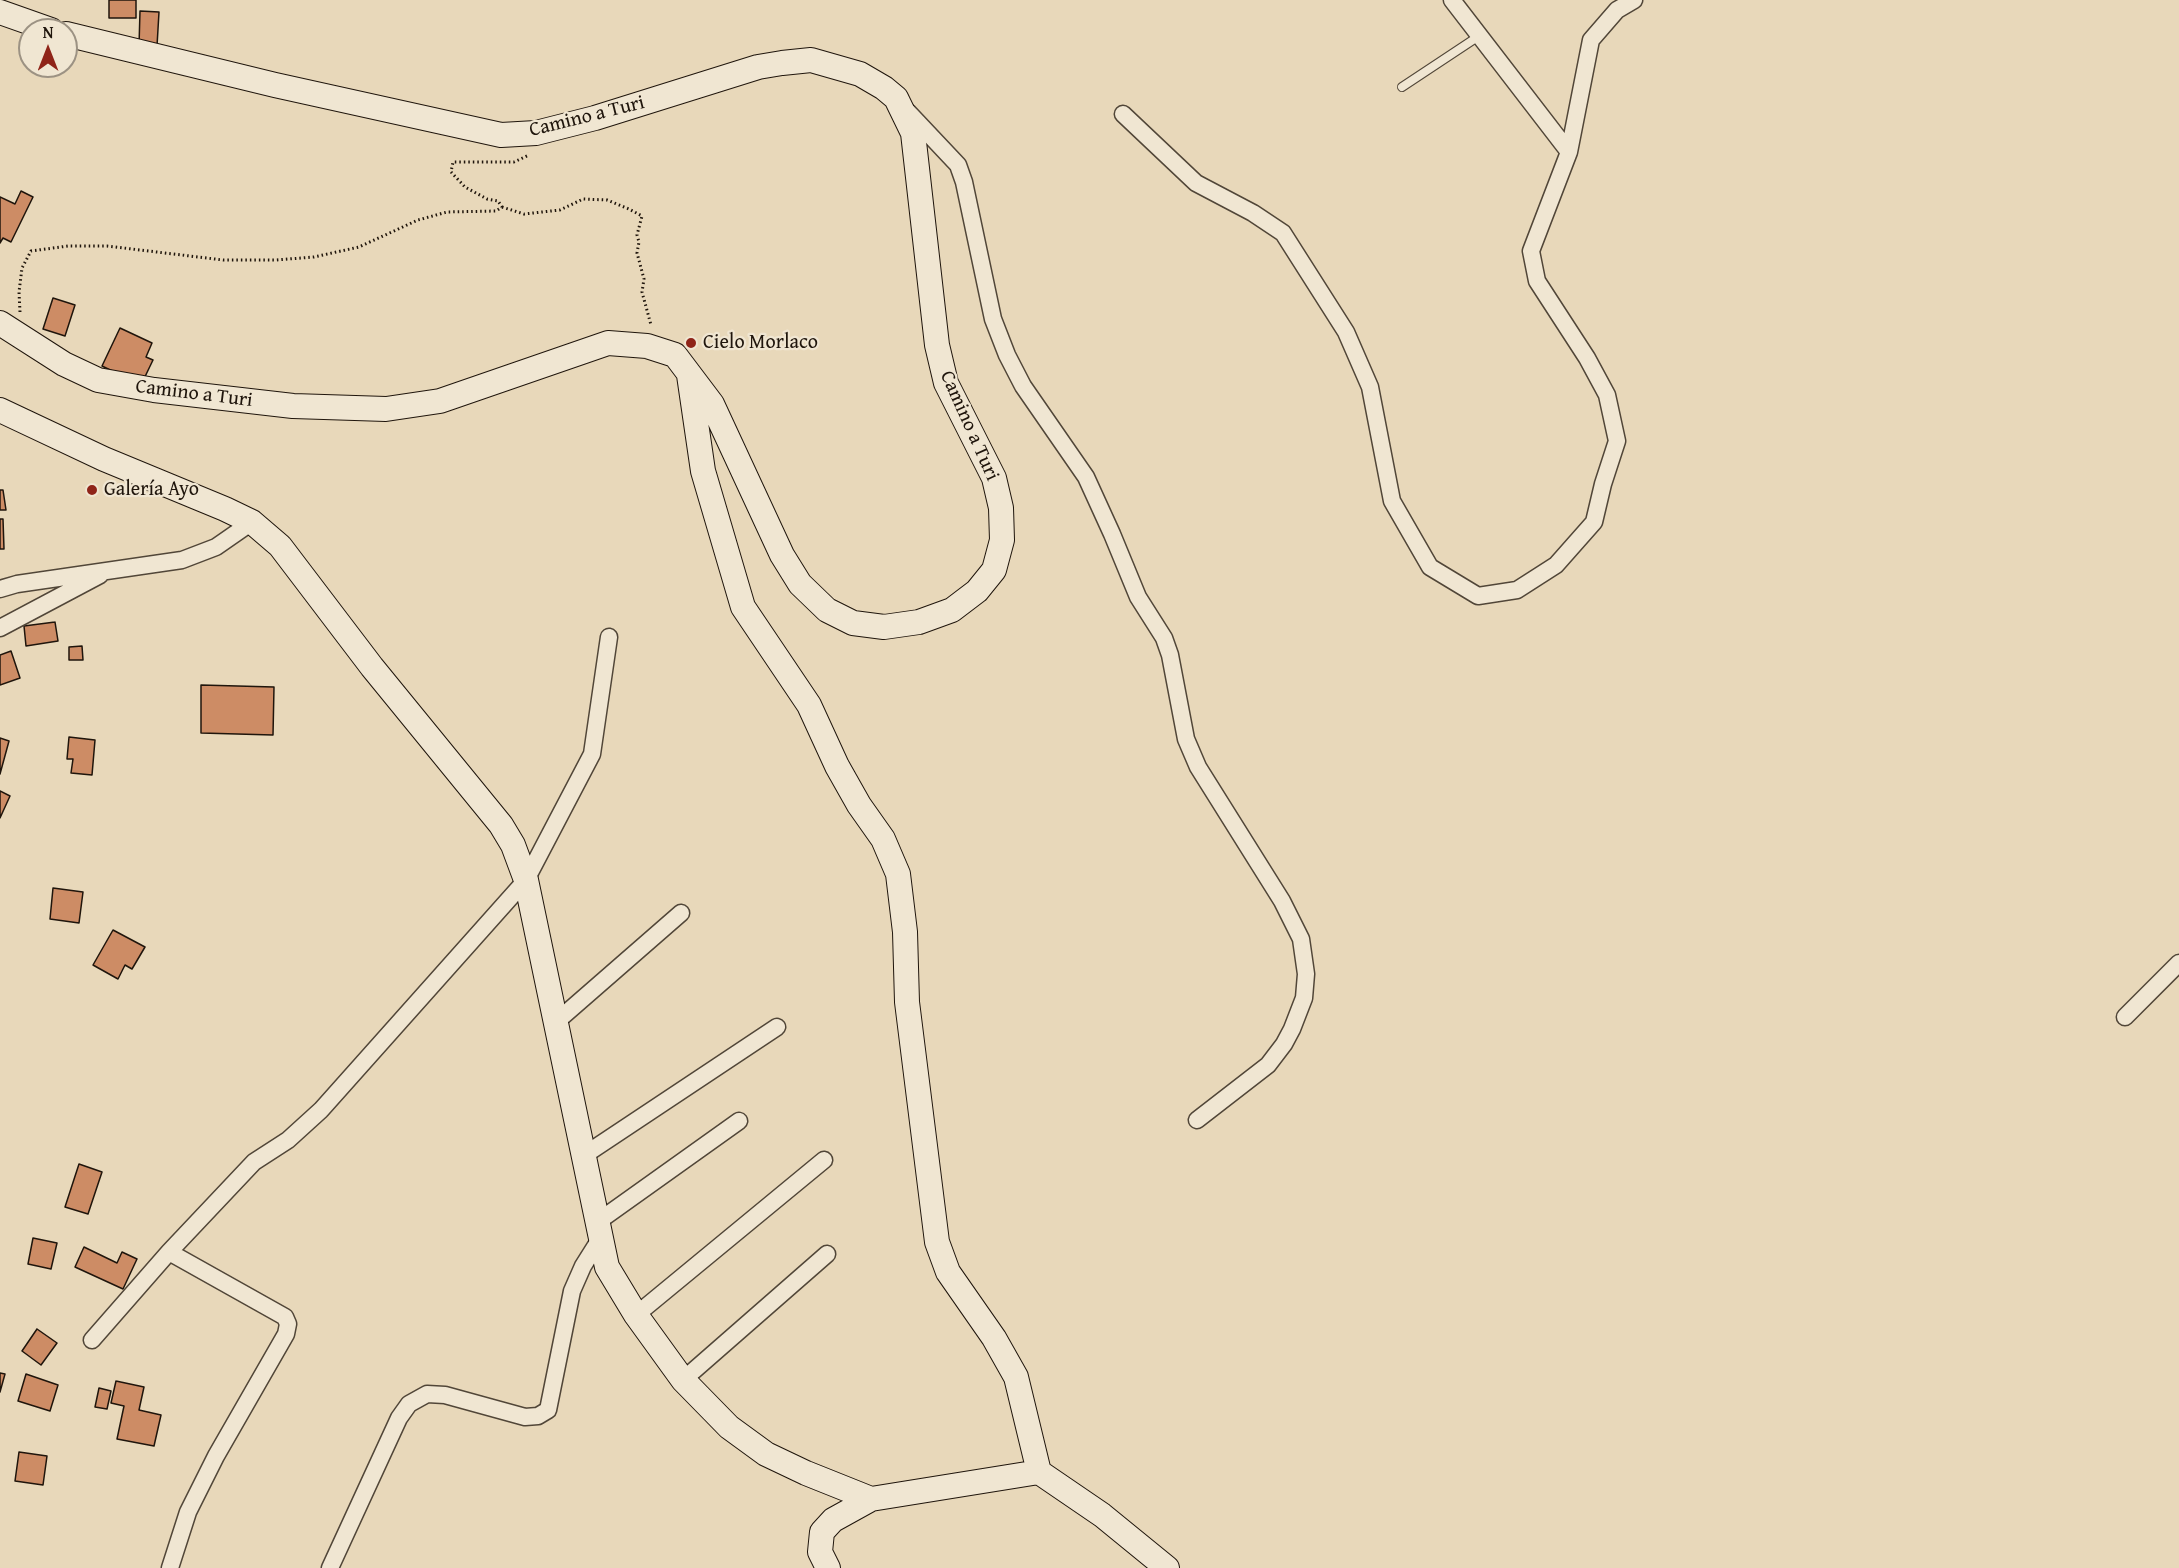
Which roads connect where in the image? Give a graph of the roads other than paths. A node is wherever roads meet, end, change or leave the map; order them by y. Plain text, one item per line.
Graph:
1 (1452, 0) edge
2 (1634, 0) edge
3 (0, 12) edge
4 (18, 18) edge
5 (1479, 36) junction
6 (78, 37) edge
7 (1402, 87) dead end
8 (896, 98) junction
9 (1123, 114) dead end
10 (1569, 152) junction
11 (0, 323) edge
12 (688, 372) junction
13 (0, 410) edge
14 (252, 522) junction
15 (111, 569) junction
16 (0, 588) edge
17 (0, 628) edge
18 (609, 637) dead end
19 (526, 880) junction
20 (681, 913) dead end
21 (2179, 963) edge
22 (2125, 1017) dead end
23 (556, 1022) junction
24 (777, 1027) dead end
25 (1197, 1120) dead end
26 (739, 1121) dead end
27 (583, 1156) junction
28 (824, 1160) dead end
29 (598, 1231) junction
30 (169, 1252) junction
31 (827, 1254) dead end
32 (636, 1315) junction
33 (92, 1340) dead end
34 (683, 1380) junction
35 (1039, 1472) junction
36 (872, 1499) junction
37 (170, 1568) edge
38 (330, 1568) edge
39 (828, 1568) edge
40 (1167, 1568) edge

1 - 5 street
2 - 10 street
3 - 4 street
5 - 7 lane
5 - 10 street
6 - 8 street, Camino a Turi
8 - 12 street, Camino a Turi
8 - 25 street
9 - 10 street
11 - 12 street, Camino a Turi
12 - 35 street
13 - 14 street
14 - 15 street
14 - 19 street
15 - 16 street
15 - 17 street
18 - 19 street
19 - 23 street
19 - 30 street
20 - 23 street
21 - 22 street
23 - 27 street
24 - 27 street
26 - 29 street
27 - 29 street
28 - 32 street
29 - 32 street
29 - 38 street
30 - 33 street
30 - 37 street
31 - 34 street
32 - 34 street
34 - 36 street
35 - 36 street
35 - 40 street
36 - 39 street

